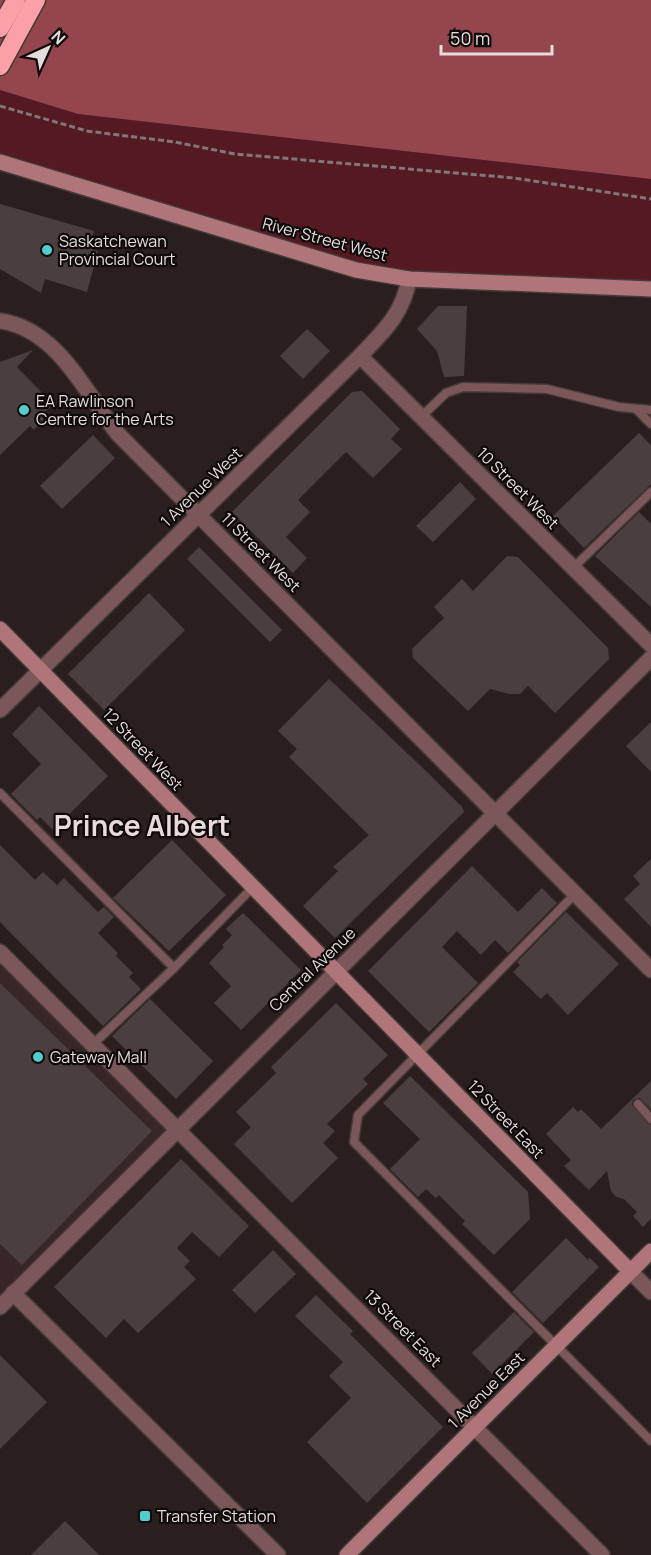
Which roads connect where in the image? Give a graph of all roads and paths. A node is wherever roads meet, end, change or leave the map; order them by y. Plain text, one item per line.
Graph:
1 (15, 0) edge
2 (36, 0) edge
3 (0, 28) edge
4 (0, 66) edge
5 (0, 106) edge
6 (0, 162) edge
7 (651, 200) edge
8 (409, 279) junction
9 (651, 289) edge
10 (0, 321) edge
11 (360, 356) junction
12 (636, 408) junction
13 (651, 410) edge
14 (421, 417) junction
15 (651, 424) edge
16 (651, 492) edge
17 (199, 514) junction
18 (573, 568) junction
19 (0, 629) edge
20 (651, 645) edge
21 (651, 658) edge
22 (40, 670) junction
23 (0, 710) edge
24 (0, 793) edge
25 (496, 814) junction
26 (254, 887) junction
27 (575, 894) junction
28 (0, 952) edge
29 (174, 968) junction
30 (651, 970) edge
31 (336, 971) junction
32 (92, 1045) junction
33 (418, 1054) junction
34 (638, 1104) dead end
35 (651, 1119) edge
36 (177, 1128) junction
37 (651, 1251) edge
38 (630, 1272) junction
39 (651, 1292) edge
40 (13, 1293) junction
41 (0, 1307) edge
42 (556, 1346) junction
43 (476, 1426) junction
44 (651, 1441) edge
45 (278, 1555) edge
46 (347, 1555) edge
47 (602, 1555) edge

1 - 3 highway
2 - 4 highway
5 - 7 path
6 - 8 street, River Street West
8 - 9 street, River Street West
8 - 11 street, 1 Avenue West
10 - 17 street, 11 Street West
11 - 14 street, 10 Street West
11 - 17 street, 1 Avenue West
12 - 13 lane
12 - 14 lane
12 - 15 lane
14 - 18 street, 10 Street West
16 - 18 lane
17 - 22 street, 1 Avenue West
17 - 25 street, 11 Street West
18 - 20 street, 10 Street West
19 - 22 street, 12 Street West
21 - 25 street, Central Avenue
22 - 23 street, 1 Avenue West
22 - 26 street, 12 Street West
24 - 29 lane
25 - 27 street, 11 Street West
25 - 31 street, Central Avenue
26 - 29 lane
26 - 31 street, 12 Street West
27 - 30 street, 11 Street West
27 - 33 lane
28 - 32 street, 13 Street East
29 - 32 lane
31 - 33 street, 12 Street East
31 - 36 street, Central Avenue
32 - 36 street, 13 Street East
33 - 38 street, 12 Street East
33 - 42 lane
34 - 35 lane
36 - 40 street, Central Avenue
36 - 43 street, 13 Street East
37 - 38 street, 1 Avenue East
38 - 39 street, 12 Street East
38 - 42 street, 1 Avenue East
40 - 41 street, Central Avenue
40 - 45 street
42 - 43 street, 1 Avenue East
42 - 44 lane
43 - 46 street, 1 Avenue East
43 - 47 street, 13 Street East

